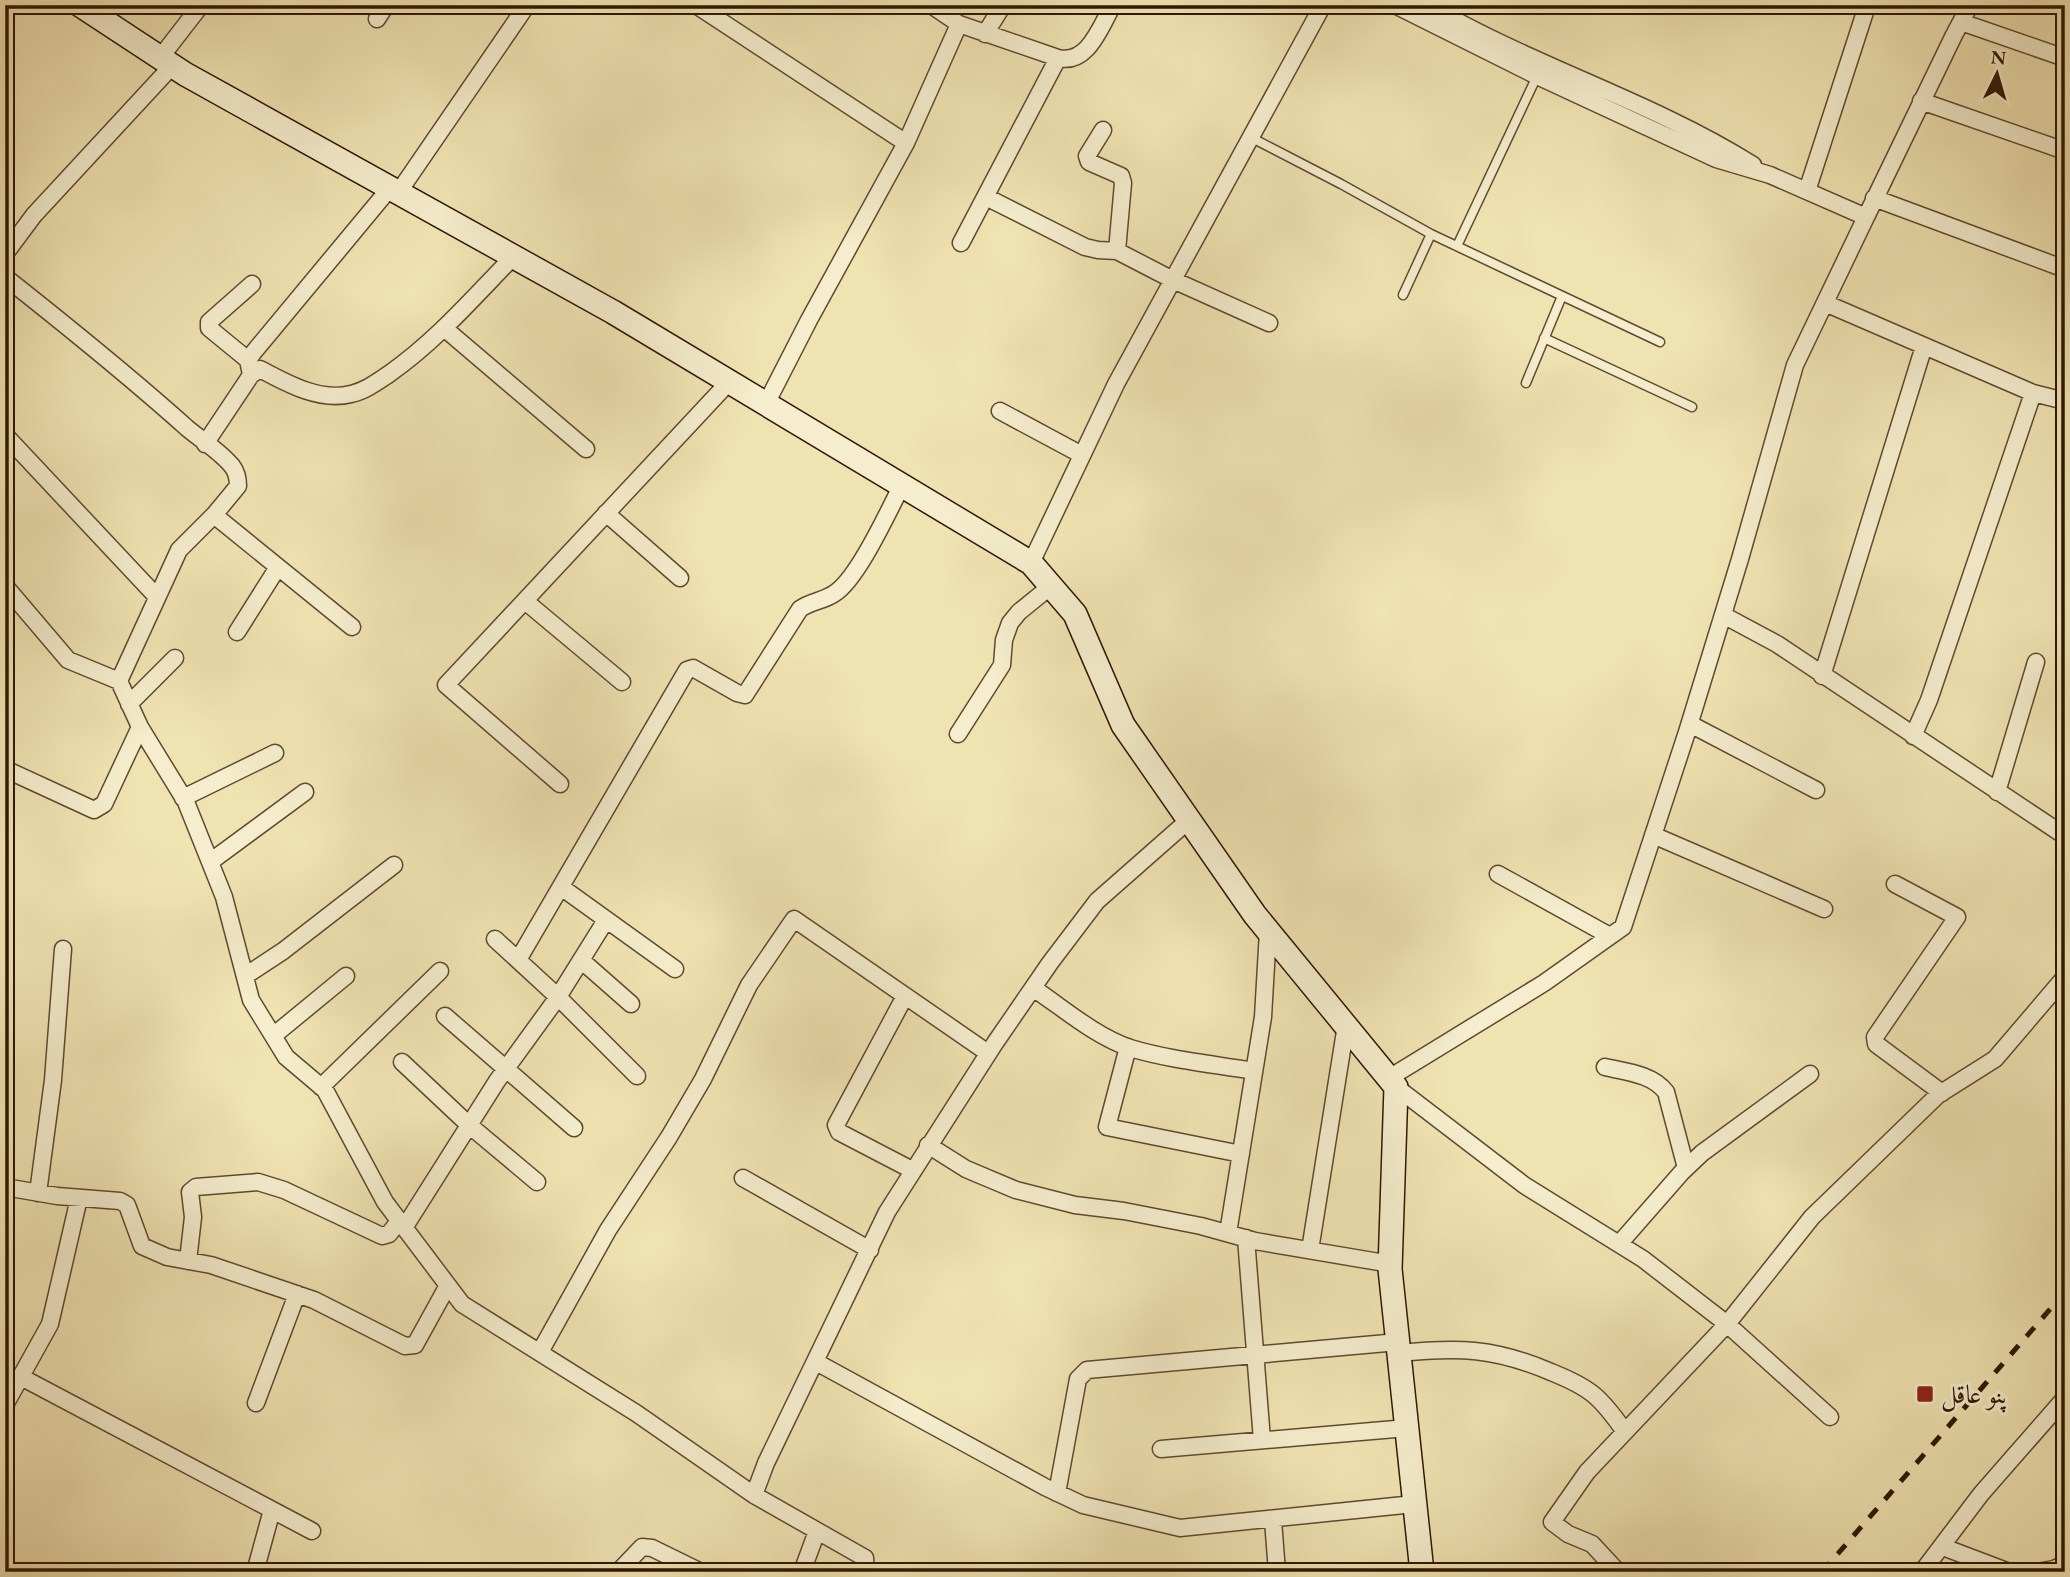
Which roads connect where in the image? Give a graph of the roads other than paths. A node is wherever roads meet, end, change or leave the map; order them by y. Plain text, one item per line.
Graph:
1 (80, 5) edge
2 (201, 5) edge
3 (527, 5) edge
4 (696, 5) edge
5 (931, 5) edge
6 (1003, 5) edge
7 (1112, 5) edge
8 (1323, 5) edge
9 (1395, 5) edge
10 (1428, 5) edge
11 (1970, 5) edge
12 (1865, 12) dead end
13 (1961, 22) junction
14 (959, 24) junction
15 (985, 34) junction
16 (1058, 58) junction
17 (2065, 58) edge
18 (166, 62) junction
19 (1537, 76) junction
20 (1921, 101) junction
21 (1103, 130) dead end
22 (1252, 138) junction
23 (906, 143) junction
24 (2065, 151) edge
25 (1770, 175) junction
26 (394, 191) junction
27 (1807, 191) junction
28 (1874, 198) junction
29 (992, 200) dead end
30 (1866, 216) junction
31 (1431, 234) junction
32 (961, 243) dead end
33 (1457, 246) junction
34 (1117, 251) junction
35 (5, 254) edge
36 (513, 257) junction
37 (2065, 269) edge
38 (5, 276) edge
39 (1173, 280) junction
40 (252, 284) dead end
41 (1403, 295) dead end
42 (1562, 296) junction
43 (1825, 303) junction
44 (1269, 323) dead end
45 (444, 328) junction
46 (1544, 338) junction
47 (1660, 342) dead end
48 (1924, 346) junction
49 (249, 368) junction
50 (729, 382) junction
51 (1526, 383) dead end
52 (2033, 393) junction
53 (2065, 401) edge
54 (766, 404) junction
55 (1692, 407) dead end
56 (999, 411) dead end
57 (5, 435) edge
58 (205, 444) junction
59 (586, 449) dead end
60 (1082, 455) junction
61 (902, 485) junction
62 (606, 513) junction
63 (214, 515) junction
64 (1031, 562) junction
65 (278, 567) junction
66 (680, 578) dead end
67 (5, 586) edge
68 (1051, 586) junction
69 (157, 597) junction
70 (524, 601) junction
71 (1723, 615) junction
72 (352, 627) dead end
73 (237, 632) dead end
74 (175, 658) dead end
75 (2036, 662) dead end
76 (1822, 676) junction
77 (119, 681) junction
78 (622, 682) dead end
79 (129, 704) junction
80 (1690, 724) junction
81 (139, 727) junction
82 (958, 734) dead end
83 (1913, 736) junction
84 (275, 752) dead end
85 (5, 769) edge
86 (560, 784) dead end
87 (1816, 790) dead end
88 (305, 792) dead end
89 (1997, 792) junction
90 (183, 798) junction
91 (1189, 820) junction
92 (1653, 835) junction
93 (2065, 836) edge
94 (210, 862) junction
95 (394, 865) dead end
96 (1498, 874) dead end
97 (1895, 884) dead end
98 (561, 887) junction
99 (1824, 909) dead end
100 (606, 920) junction
101 (1268, 931) junction
102 (1610, 936) junction
103 (495, 939) dead end
104 (63, 949) dead end
105 (518, 960) junction
106 (581, 960) junction
107 (675, 969) dead end
108 (439, 971) dead end
109 (245, 976) junction
110 (346, 976) dead end
111 (2065, 977) edge
112 (1033, 988) junction
113 (558, 996) junction
114 (905, 996) junction
115 (631, 1004) dead end
116 (444, 1016) dead end
117 (1346, 1026) junction
118 (273, 1036) junction
119 (1128, 1047) junction
120 (988, 1053) junction
121 (402, 1062) dead end
122 (1605, 1067) dead end
123 (505, 1070) junction
124 (1254, 1071) junction
125 (1810, 1073) dead end
126 (637, 1076) dead end
127 (1393, 1082) junction
128 (321, 1087) junction
129 (1942, 1093) junction
130 (469, 1125) junction
131 (574, 1128) dead end
132 (928, 1145) junction
133 (1241, 1154) junction
134 (1686, 1168) junction
135 (912, 1170) junction
136 (743, 1178) dead end
137 (537, 1182) dead end
138 (5, 1187) edge
139 (38, 1193) junction
140 (79, 1198) junction
141 (402, 1224) junction
142 (1228, 1233) junction
143 (1246, 1238) junction
144 (1619, 1244) junction
145 (870, 1250) junction
146 (1310, 1250) junction
147 (188, 1261) junction
148 (1391, 1264) junction
149 (447, 1287) junction
150 (297, 1293) junction
151 (1727, 1324) junction
152 (1398, 1348) junction
153 (540, 1352) junction
154 (1256, 1356) junction
155 (816, 1362) junction
156 (21, 1377) junction
157 (2065, 1398) edge
158 (256, 1403) dead end
159 (5, 1405) edge
160 (1830, 1417) dead end
161 (1407, 1428) junction
162 (1625, 1432) junction
163 (1262, 1440) junction
164 (1161, 1449) dead end
165 (1058, 1493) junction
166 (754, 1495) junction
167 (1415, 1504) junction
168 (272, 1510) junction
169 (1273, 1520) junction
170 (312, 1531) dead end
171 (817, 1531) junction
172 (1942, 1547) junction
173 (2065, 1564) edge
174 (621, 1569) dead end
175 (255, 1572) edge
176 (701, 1572) edge
177 (803, 1572) edge
178 (866, 1572) edge
179 (1277, 1572) edge
180 (1422, 1572) edge
181 (1619, 1572) edge
182 (1922, 1572) edge
183 (2008, 1572) edge
184 (2037, 1572) edge

1 - 18 street
2 - 18 street
3 - 26 street
4 - 23 street
5 - 14 street
6 - 15 street
7 - 16 street
8 - 22 street
9 - 19 street
10 - 25 street
11 - 13 street
12 - 27 street
13 - 17 street
13 - 20 street
14 - 15 street
14 - 23 street
15 - 16 street
16 - 32 street
18 - 26 street
18 - 35 street
19 - 25 street
19 - 33 lane
20 - 24 street
20 - 28 street
21 - 34 street
22 - 31 lane
22 - 39 street
23 - 54 street
25 - 27 street
26 - 36 street
26 - 49 street
27 - 30 street
28 - 30 street
28 - 37 street
29 - 34 street
30 - 43 street
31 - 33 lane
31 - 41 lane
33 - 42 lane
34 - 39 street
36 - 45 street
36 - 50 street
38 - 58 street
39 - 44 street
39 - 60 street
40 - 49 street
42 - 46 lane
42 - 47 lane
43 - 48 street
43 - 71 street
45 - 49 street
45 - 59 street
46 - 51 lane
46 - 55 lane
48 - 52 street
48 - 76 street
49 - 58 street
50 - 54 street
50 - 62 street
52 - 53 street
52 - 83 street
54 - 61 street
56 - 60 street
57 - 69 street
58 - 63 street
60 - 64 street
61 - 64 street
61 - 98 street
62 - 66 street
62 - 70 street
63 - 65 street
63 - 69 street
64 - 68 street
65 - 72 street
65 - 73 street
67 - 77 street
68 - 82 street
68 - 91 street
69 - 77 street
70 - 78 street
70 - 86 street
71 - 76 street
71 - 80 street
74 - 79 street
75 - 89 street
76 - 83 street
77 - 79 street
79 - 81 street
80 - 87 street
80 - 92 street
81 - 85 street
81 - 90 street
83 - 89 street
84 - 90 street
88 - 94 street
89 - 93 street
90 - 94 street
91 - 101 street
91 - 112 street
92 - 99 street
92 - 102 street
94 - 109 street
95 - 109 street
96 - 102 street
97 - 129 street
98 - 100 street
98 - 105 street
100 - 106 street
100 - 107 street
101 - 117 street
101 - 124 street
102 - 127 street
103 - 105 street
104 - 139 street
105 - 113 street
106 - 113 street
106 - 115 street
108 - 128 street
109 - 118 street
110 - 118 street
111 - 129 street
112 - 119 street
112 - 120 street
113 - 123 street
113 - 126 street
114 - 120 street
114 - 135 street
114 - 153 street
116 - 123 street
117 - 127 street
117 - 146 street
118 - 128 street
119 - 124 street
119 - 133 street
120 - 132 street
121 - 130 street
122 - 134 street
123 - 130 street
123 - 131 street
124 - 133 street
125 - 134 street
127 - 144 street
127 - 148 street
128 - 141 street
129 - 151 street
130 - 137 street
130 - 141 street
132 - 135 street
132 - 142 street
133 - 142 street
134 - 144 street
135 - 145 street
136 - 145 street
138 - 139 street
139 - 140 street
140 - 147 street
140 - 156 street
141 - 147 street
141 - 149 street
142 - 143 street
143 - 146 street
143 - 154 street
144 - 151 street
145 - 155 street
146 - 148 street
147 - 150 street
148 - 152 street
149 - 150 street
149 - 153 street
150 - 158 street
151 - 160 street
151 - 162 street
152 - 154 street
152 - 161 street
152 - 162 street
153 - 166 street
154 - 163 street
154 - 165 street
155 - 165 street
155 - 166 street
156 - 159 street
156 - 168 street
157 - 172 street
161 - 163 street
161 - 167 street
162 - 181 street
163 - 164 street
165 - 169 street
166 - 171 street
167 - 169 street
167 - 180 street
168 - 170 street
168 - 175 street
169 - 179 street
171 - 177 street
171 - 178 street
172 - 182 street
172 - 183 street
173 - 184 street
174 - 176 street

